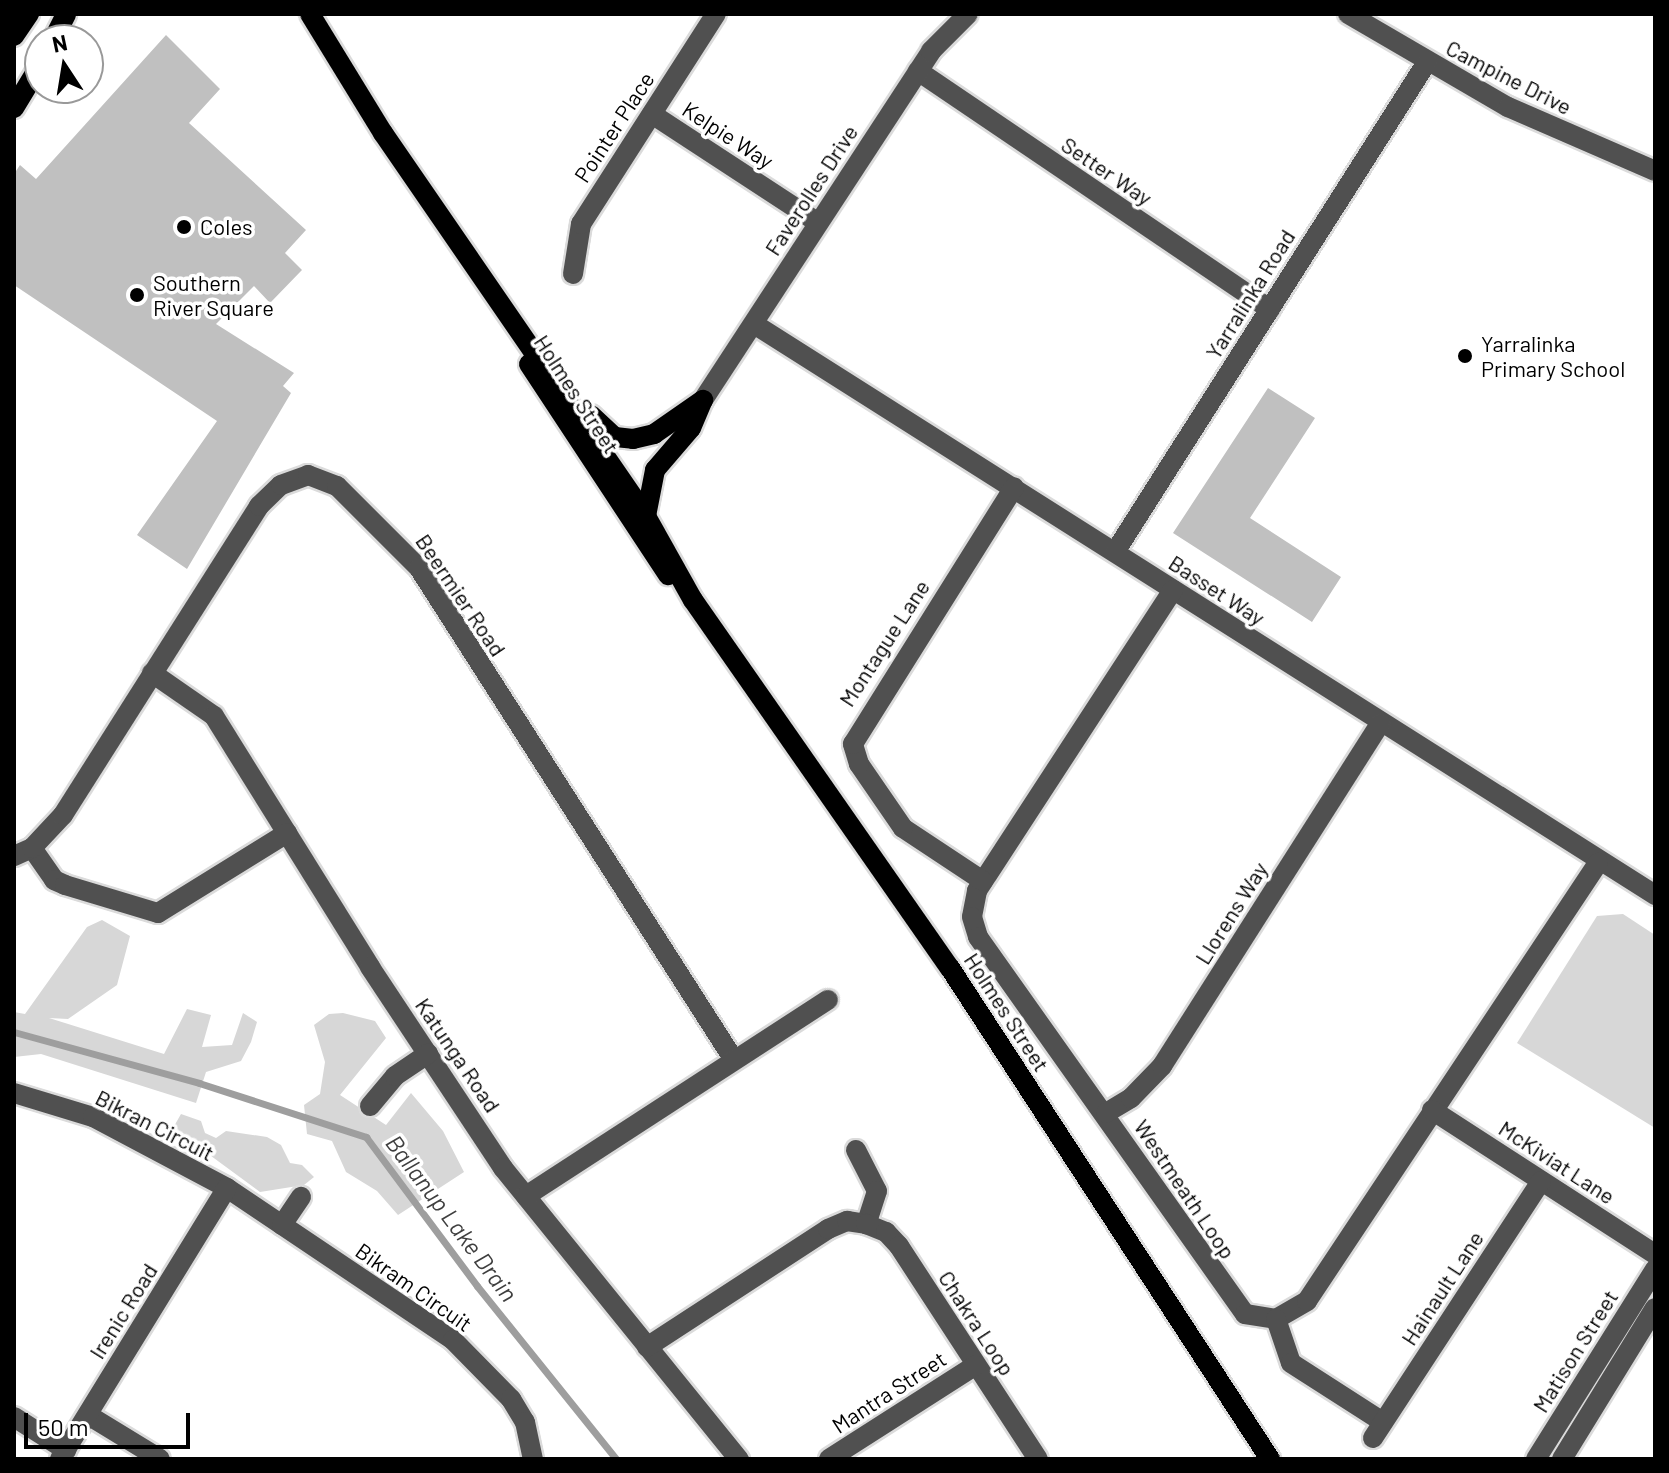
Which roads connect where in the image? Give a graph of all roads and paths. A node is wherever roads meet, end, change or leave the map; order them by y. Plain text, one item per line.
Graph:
1 (29, 14) edge
2 (310, 14) edge
3 (716, 14) edge
4 (1353, 15) edge
5 (958, 17) edge
6 (14, 36) edge
7 (1427, 62) junction
8 (918, 71) junction
9 (652, 114) junction
10 (1655, 171) edge
11 (431, 205) junction
12 (817, 222) junction
13 (484, 273) junction
14 (573, 274) dead end
15 (1270, 309) junction
16 (754, 324) junction
17 (703, 400) junction
18 (1014, 487) junction
19 (646, 516) junction
20 (1115, 552) junction
21 (1173, 590) junction
22 (693, 600) junction
23 (152, 673) junction
24 (1380, 724) junction
25 (287, 833) junction
26 (23, 852) edge
27 (1598, 863) junction
28 (983, 881) junction
29 (1655, 895) edge
30 (828, 1000) dead end
31 (428, 1054) junction
32 (734, 1060) junction
33 (16, 1096) edge
34 (370, 1106) dead end
35 (1432, 1110) junction
36 (1106, 1113) junction
37 (856, 1150) dead end
38 (1541, 1181) junction
39 (227, 1188) junction
40 (526, 1196) junction
41 (301, 1197) dead end
42 (866, 1224) junction
43 (282, 1225) junction
44 (1655, 1254) edge
45 (1655, 1269) edge
46 (1655, 1308) edge
47 (1276, 1319) junction
48 (647, 1347) junction
49 (976, 1365) junction
50 (88, 1415) junction
51 (14, 1417) edge
52 (1547, 1439) junction
53 (63, 1454) edge
54 (1568, 1457) edge
55 (160, 1459) edge
56 (533, 1459) edge
57 (739, 1459) edge
58 (829, 1459) edge
59 (1038, 1459) edge
60 (1270, 1459) edge
61 (1536, 1459) edge

1 - 6 main road
2 - 11 main road, Holmes Street
3 - 9 street, Pointer Place
4 - 7 street, Campine Drive
5 - 8 street, Faverolles Drive
7 - 10 street, Campine Drive
7 - 15 street, Yarralinka Road
8 - 12 street, Faverolles Drive
8 - 15 street, Setter Way
9 - 12 street, Kelpie Way
9 - 14 street, Pointer Place
11 - 13 main road, Holmes Street
11 - 22 main road, Holmes Street
12 - 16 street, Faverolles Drive
13 - 17 main road
13 - 19 main road, Holmes Street
15 - 20 street, Yarralinka Road
16 - 17 street, Faverolles Drive
16 - 18 street, Basset Way
17 - 19 main road
18 - 20 street, Basset Way
18 - 28 street, Montague Lane
19 - 22 main road, Holmes Street
20 - 21 street, Basset Way
21 - 24 street, Basset Way
21 - 28 street, Westmeath Loop
22 - 60 main road, Holmes Street
23 - 25 street, Katunga Road
23 - 26 street, Beermier Road
23 - 32 street, Beermier Road
24 - 27 street, Basset Way
24 - 36 street, Llorens Way
25 - 26 street
25 - 31 street, Katunga Road
27 - 29 street, Basset Way
27 - 35 street
28 - 36 street, Westmeath Loop
30 - 32 street
31 - 34 street
31 - 40 street, Katunga Road
32 - 40 street
33 - 39 street, Bikran Circuit
35 - 38 street, McKiviat Lane
35 - 47 street
36 - 47 street, Westmeath Loop
37 - 42 street
38 - 44 street, McKiviat Lane
38 - 47 street, Hainault Lane
39 - 43 street, Bikram Circuit
39 - 50 street, Irenic Road
40 - 48 street, Katunga Road
41 - 43 street
42 - 48 street
42 - 49 street, Chakra Loop
43 - 56 street, Bikram Circuit
45 - 52 street, Matison Street
46 - 54 street, Matison Street
48 - 57 street, Katunga Road
49 - 58 street, Mantra Street
49 - 59 street, Chakra Loop
50 - 53 street, Irenic Road
50 - 55 street
51 - 53 street
52 - 54 street
52 - 61 street, Matison Street

